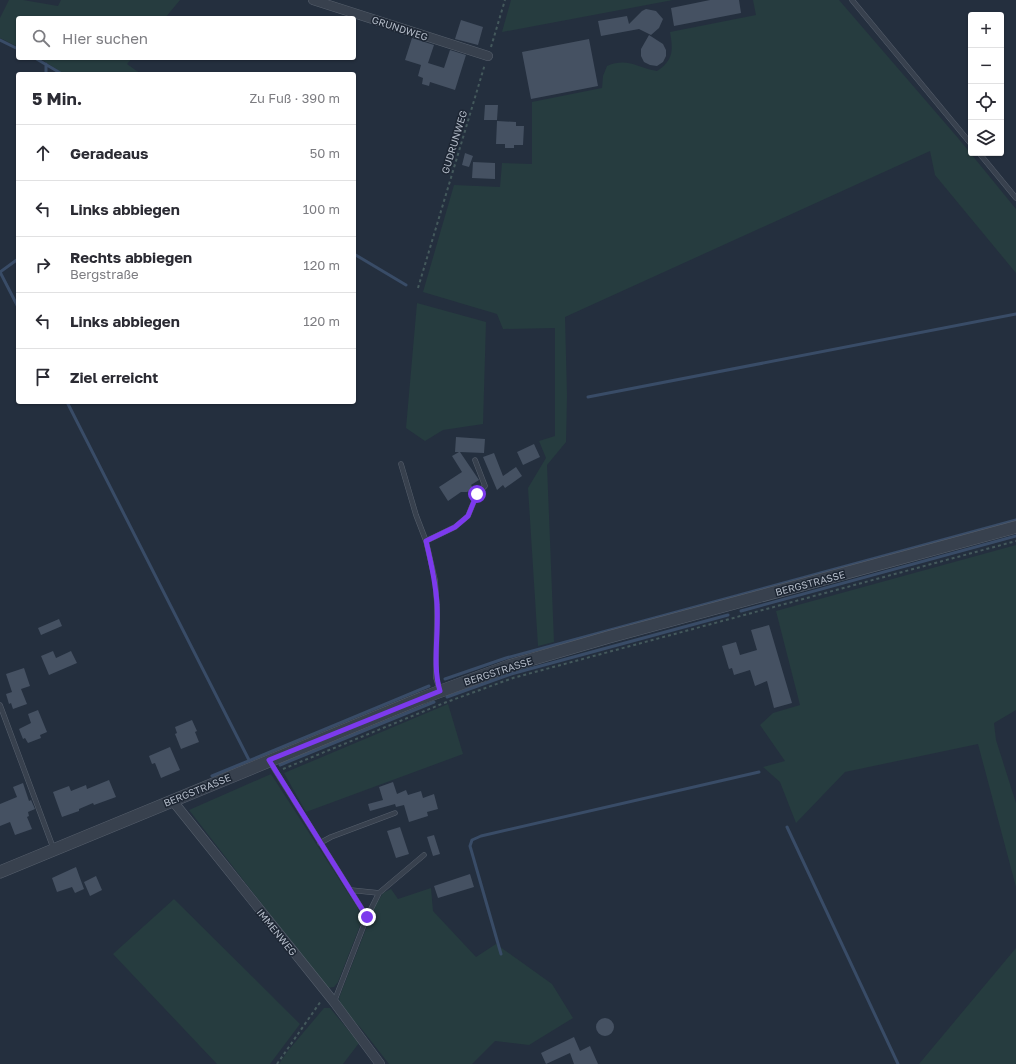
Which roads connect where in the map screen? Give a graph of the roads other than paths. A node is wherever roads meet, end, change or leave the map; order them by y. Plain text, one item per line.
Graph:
1 (313, 0) edge
2 (852, 0) edge
3 (488, 56) road end
4 (968, 140) edge
5 (981, 156) edge
6 (1016, 198) edge
7 (474, 460) dead end
8 (401, 464) dead end
9 (1016, 527) edge
10 (426, 541) junction
11 (440, 691) junction
12 (0, 705) edge
13 (272, 765) junction
14 (172, 800) junction
15 (395, 813) dead end
16 (320, 843) junction
17 (54, 850) junction
18 (424, 855) dead end
19 (0, 872) edge
20 (350, 890) junction
21 (379, 893) junction
22 (367, 917) junction
23 (331, 999) junction
24 (380, 1064) edge

1 - 3 street, GRUNDWEG
2 - 4 lane
5 - 6 lane
7 - 10 lane
8 - 10 lane
9 - 11 street, BERGSTRASSE
10 - 11 lane
11 - 13 street, BERGSTRASSE
12 - 17 lane
13 - 14 street, BERGSTRASSE
13 - 16 lane
14 - 17 street, BERGSTRASSE
14 - 23 street, IMMENWEG
15 - 16 lane
16 - 20 lane
17 - 19 street, BERGSTRASSE
18 - 21 lane
20 - 21 lane
20 - 22 lane
21 - 22 lane
22 - 23 lane
23 - 24 street, IMMENWEG

